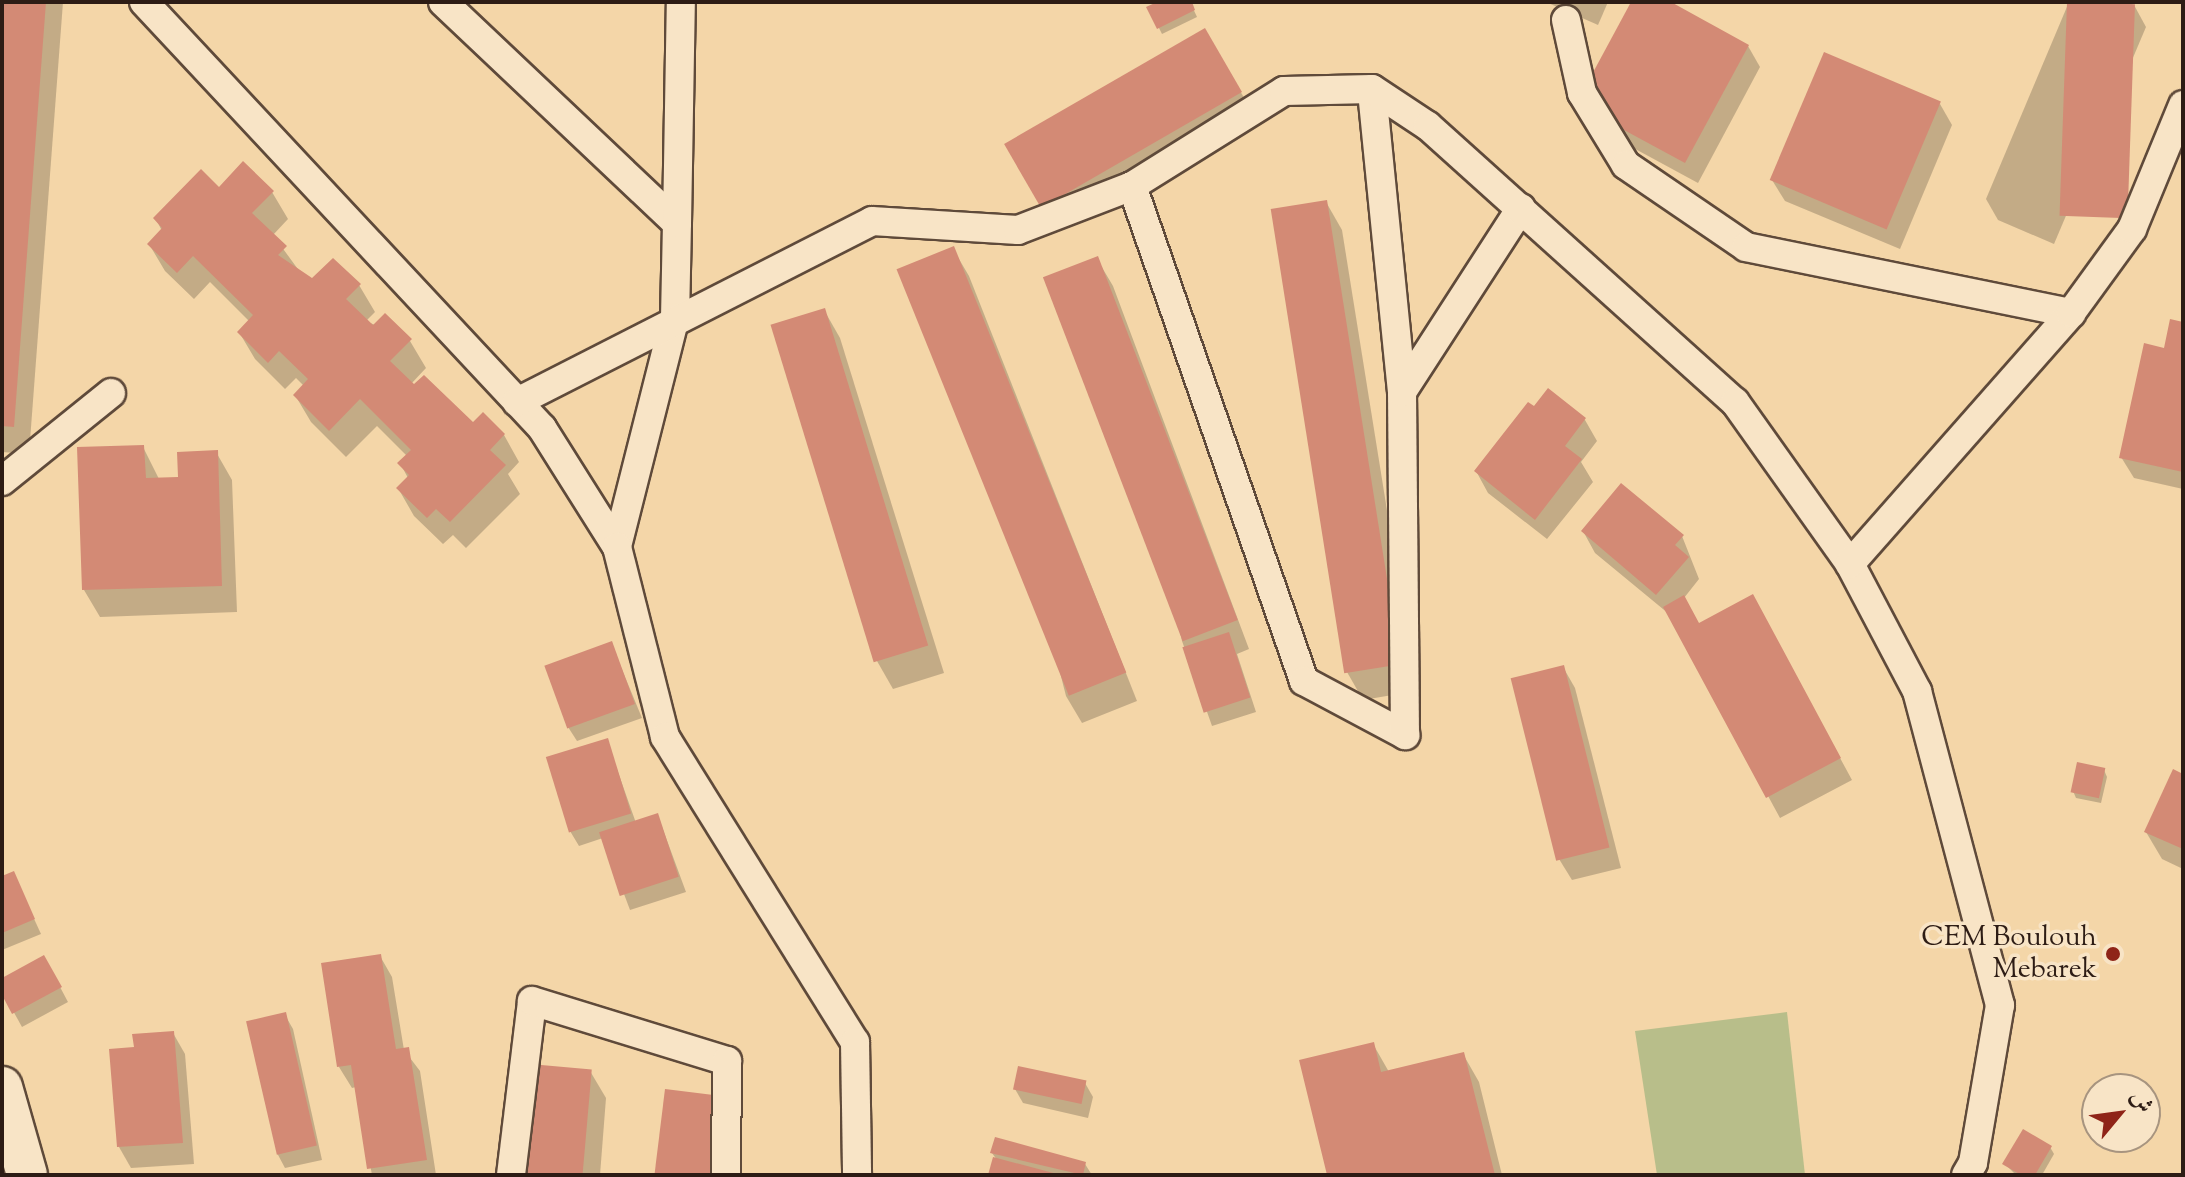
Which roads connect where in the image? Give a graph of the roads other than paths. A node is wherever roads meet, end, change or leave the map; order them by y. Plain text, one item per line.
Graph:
1 (144, 2) edge
2 (443, 2) edge
3 (681, 2) edge
4 (1566, 20) dead end
5 (1372, 89) junction
6 (2183, 105) edge
7 (1132, 186) junction
8 (1521, 208) junction
9 (677, 223) junction
10 (2071, 313) junction
11 (675, 317) junction
12 (1402, 392) junction
13 (111, 393) dead end
14 (517, 402) junction
15 (2, 481) edge
16 (617, 547) junction
17 (1850, 564) junction
18 (2, 1087) edge
19 (27, 1175) edge
20 (511, 1175) edge
21 (726, 1175) edge
22 (857, 1175) edge
23 (1966, 1175) edge

1 - 14 street
2 - 9 street
3 - 9 street
4 - 10 street
5 - 7 street
5 - 8 street
5 - 12 street
6 - 10 street
7 - 11 street
7 - 12 street
8 - 12 street
8 - 17 street
9 - 11 street
10 - 17 street
11 - 14 street
11 - 16 street
13 - 15 street
14 - 16 street
16 - 22 street
17 - 23 street
18 - 19 main road
20 - 21 street

